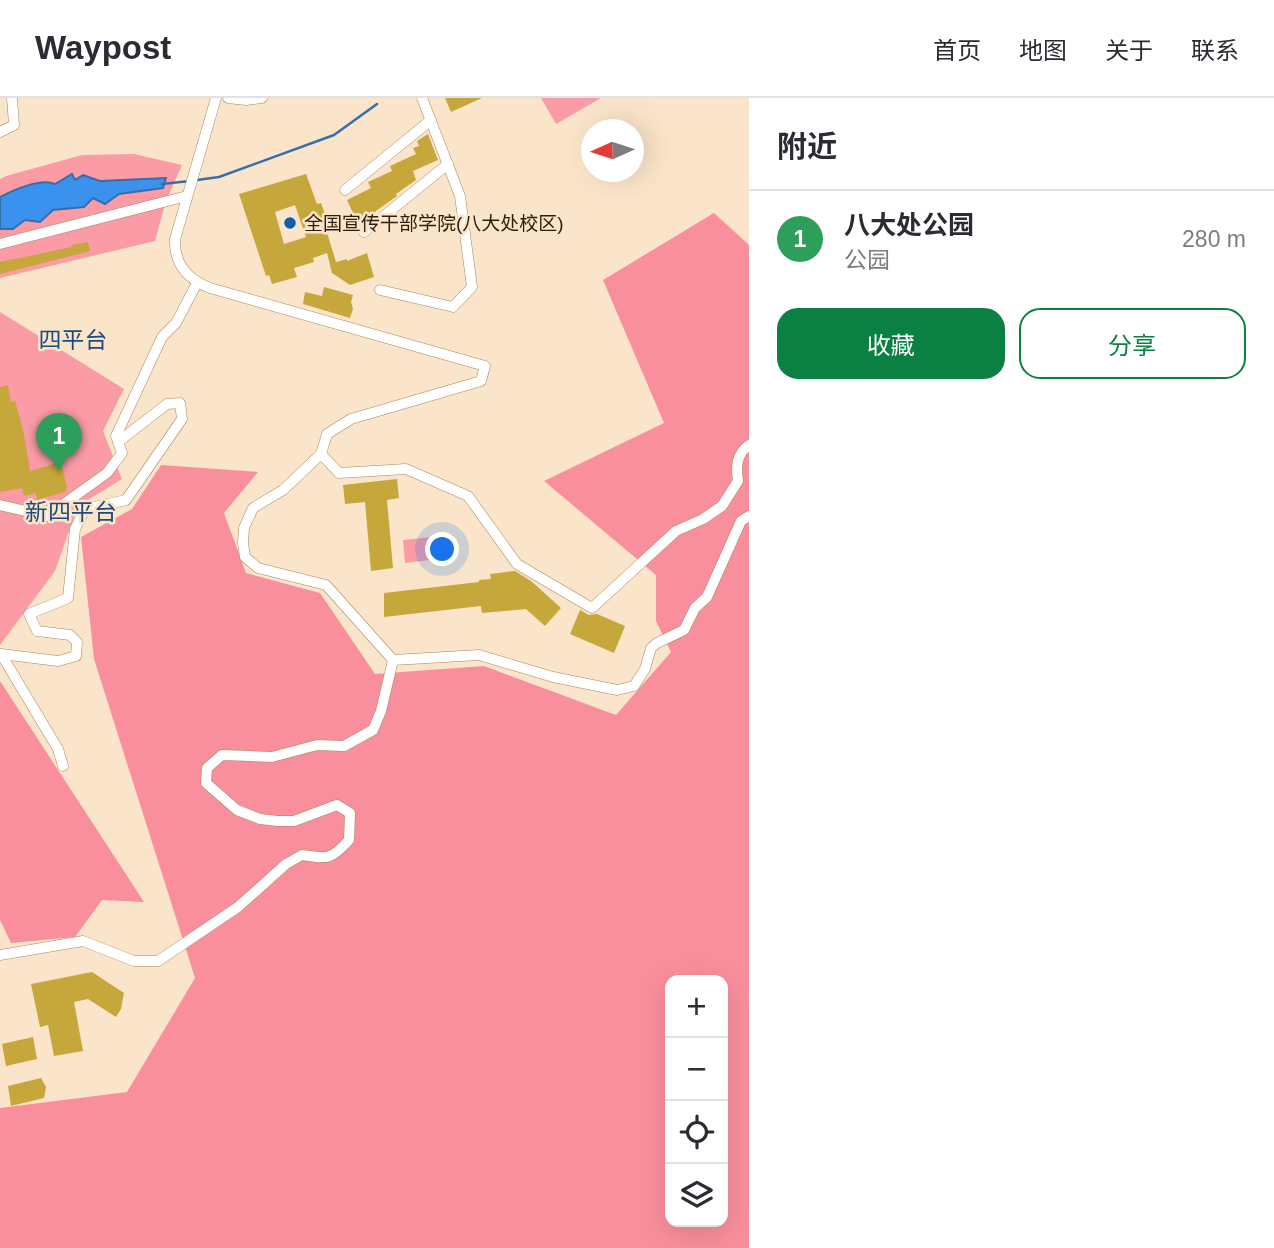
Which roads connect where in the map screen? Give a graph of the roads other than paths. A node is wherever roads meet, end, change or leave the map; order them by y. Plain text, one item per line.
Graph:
1 (12, 98) edge
2 (216, 98) edge
3 (228, 98) edge
4 (262, 98) edge
5 (422, 98) edge
6 (431, 120) junction
7 (0, 132) edge
8 (448, 164) junction
9 (345, 190) dead end
10 (187, 196) junction
11 (364, 232) dead end
12 (0, 244) edge
13 (197, 283) junction
14 (380, 290) dead end
15 (118, 442) junction
16 (749, 445) edge
17 (321, 454) junction
18 (0, 505) edge
19 (749, 516) edge
20 (393, 660) junction
21 (63, 766) dead end
22 (0, 955) edge

1 - 7 street
2 - 10 street
3 - 4 street
5 - 6 street
6 - 8 street
6 - 9 street
8 - 11 street
8 - 14 street
10 - 12 street
10 - 13 street
13 - 15 street
13 - 17 street
15 - 18 street
15 - 21 street
16 - 17 street
17 - 20 street
19 - 20 street
20 - 22 street

